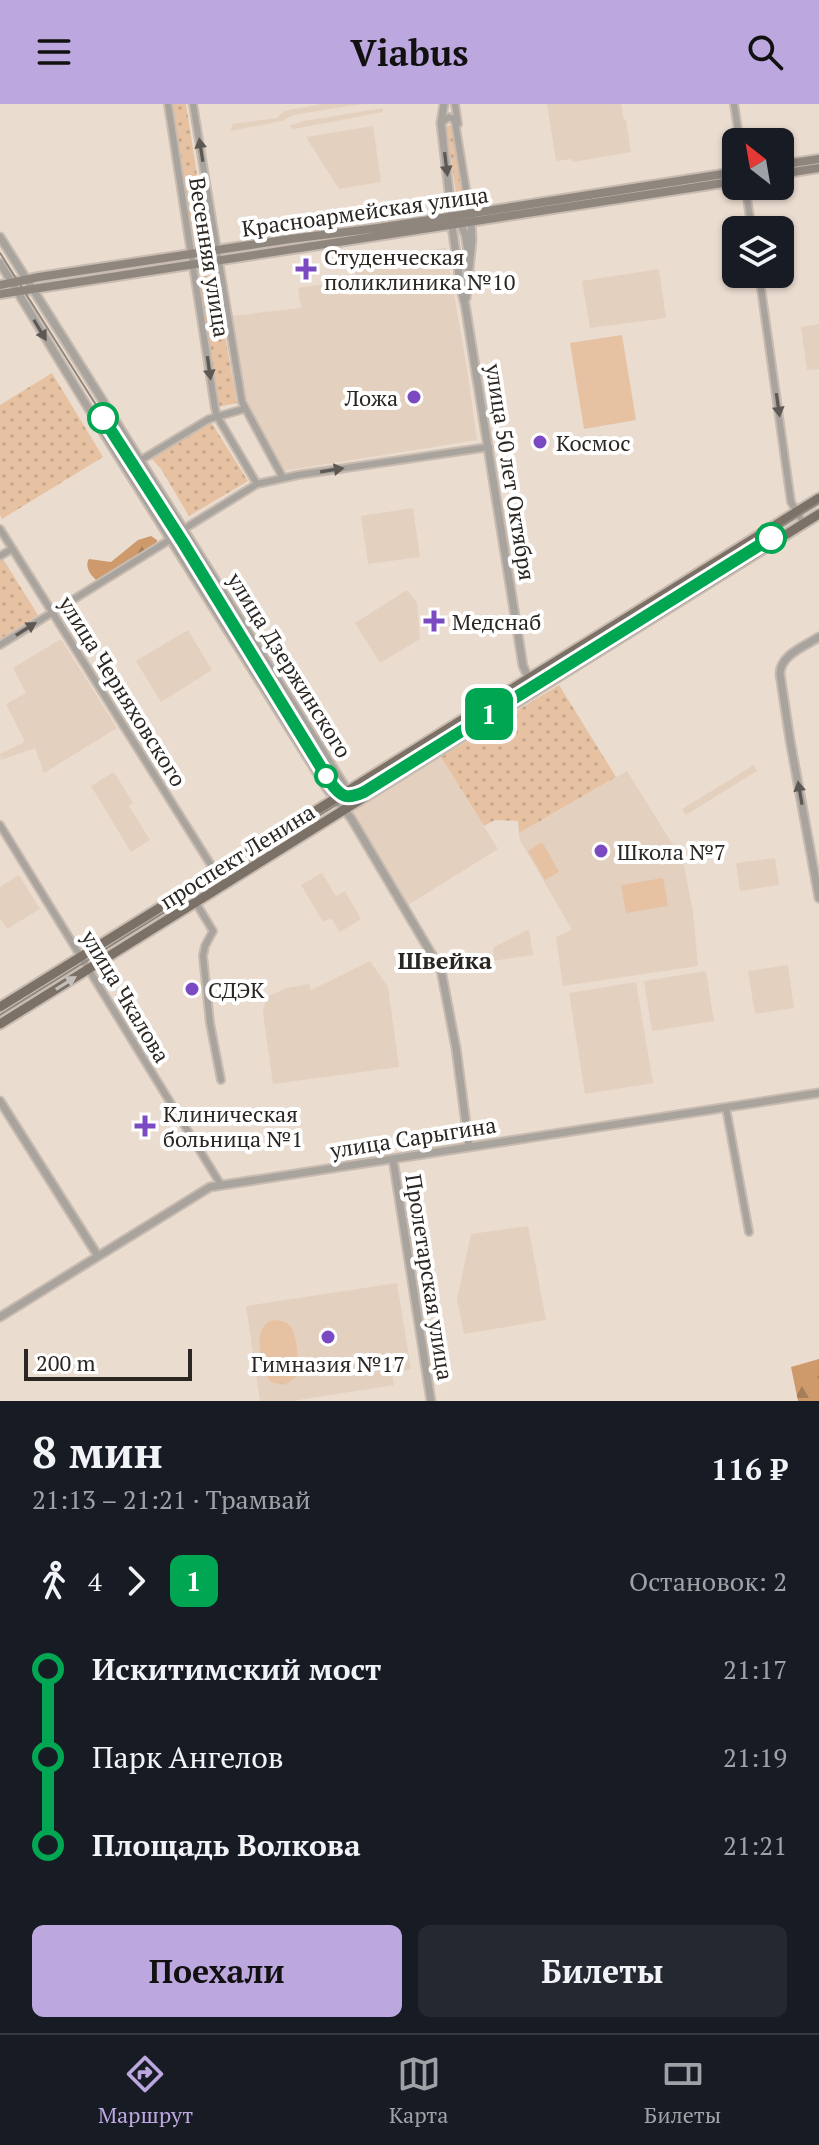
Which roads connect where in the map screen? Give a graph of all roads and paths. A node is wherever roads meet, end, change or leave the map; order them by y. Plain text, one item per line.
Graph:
1 (168, 104) edge
2 (193, 104) edge
3 (444, 104) edge
4 (455, 104) edge
5 (734, 104) edge
6 (441, 123) junction
7 (738, 128) edge
8 (459, 140) junction
9 (819, 159) edge
10 (794, 163) edge
11 (819, 168) edge
12 (794, 172) edge
13 (722, 174) edge
14 (722, 183) edge
15 (461, 221) junction
16 (0, 237) edge
17 (217, 255) junction
18 (192, 259) junction
19 (0, 263) edge
20 (30, 284) junction
21 (0, 285) edge
22 (14, 287) junction
23 (761, 288) edge
24 (0, 294) edge
25 (465, 304) junction
26 (244, 409) junction
27 (217, 416) junction
28 (489, 447) junction
29 (141, 460) junction
30 (283, 478) junction
31 (257, 484) junction
32 (819, 498) edge
33 (797, 512) junction
34 (819, 514) edge
35 (804, 524) junction
36 (0, 529) edge
37 (184, 529) junction
38 (171, 539) junction
39 (12, 549) junction
40 (0, 556) edge
41 (53, 613) junction
42 (819, 637) edge
43 (0, 645) edge
44 (529, 679) junction
45 (535, 692) junction
46 (347, 791) junction
47 (334, 799) junction
48 (345, 810) junction
49 (0, 825) edge
50 (216, 873) junction
51 (819, 898) edge
52 (196, 903) junction
53 (81, 956) junction
54 (89, 969) junction
55 (0, 1007) edge
56 (0, 1024) edge
57 (221, 1080) dead end
58 (819, 1093) edge
59 (0, 1101) edge
60 (726, 1108) junction
61 (4, 1116) edge
62 (469, 1147) junction
63 (393, 1159) junction
64 (221, 1185) junction
65 (749, 1232) dead end
66 (98, 1256) junction
67 (0, 1317) edge
68 (431, 1401) edge

1 - 18 street, Весенняя улица
17 -> 2 street, Весенняя улица
3 - 6 street, улица 50 лет Октября
4 - 8 street, улица 50 лет Октября
5 - 7 street
6 - 8 street
6 -> 15 street, улица 50 лет Октября
8 - 15 street, улица 50 лет Октября
9 - 10 main road
11 - 12 main road
13 - 15 main road, Красноармейская улица
14 - 15 main road, Красноармейская улица
15 - 17 main road, Красноармейская улица
15 - 25 street, улица 50 лет Октября
15 - 25 street, улица 50 лет Октября
16 - 20 street, улица Дзержинского
17 - 18 main road, Красноармейская улица
17 - 26 street, Весенняя улица
18 - 20 main road, Красноармейская улица
18 -> 27 street, Весенняя улица
19 - 22 street, улица Дзержинского
20 - 22 main road, Красноармейская улица
20 - 29 street, улица Дзержинского
21 - 22 main road, Красноармейская улица
22 - 24 main road, Красноармейская улица
22 -> 38 street, улица Дзержинского
23 -> 33 street
25 - 28 street, улица 50 лет Октября
26 - 27 street
26 - 30 street, Весенняя улица
27 - 29 street
27 - 31 street, Весенняя улица
30 -> 28 street
28 - 44 street, улица 50 лет Октября
29 - 37 street, улица Дзержинского
30 - 31 street
31 - 37 street
32 - 33 main road, проспект Ленина
33 - 35 street
33 - 44 main road, проспект Ленина
34 - 35 main road, проспект Ленина
35 - 45 main road, проспект Ленина
36 - 39 street, улица Черняховского
37 - 46 street, улица Дзержинского
38 - 41 street
38 - 47 street, улица Дзержинского
39 - 40 street
39 - 41 street, улица Черняховского
43 -> 41 street
41 - 50 street, улица Черняховского
51 -> 42 street
44 - 45 street, улица 50 лет Октября
44 - 46 main road, проспект Ленина
45 - 48 main road, проспект Ленина
46 - 47 main road, проспект Ленина
46 - 48 street, улица Дзержинского
47 - 48 street, улица Дзержинского
47 - 50 main road, проспект Ленина
48 - 52 main road, проспект Ленина
48 - 62 street
49 - 53 street, улица Чкалова
50 - 53 main road, проспект Ленина
52 - 54 main road, проспект Ленина
52 - 57 street
53 - 54 street, улица Чкалова
53 - 55 main road, проспект Ленина
56 -> 54 main road, проспект Ленина
54 - 64 street, улица Чкалова
58 - 60 street, улица Сарыгина
59 - 61 street
60 - 62 street, улица Сарыгина
60 - 65 street
61 - 66 street
62 - 63 street, улица Сарыгина
63 - 64 street, улица Сарыгина
63 - 68 street, Пролетарская улица
64 - 66 street, улица Сарыгина
66 - 67 street, улица Сарыгина

